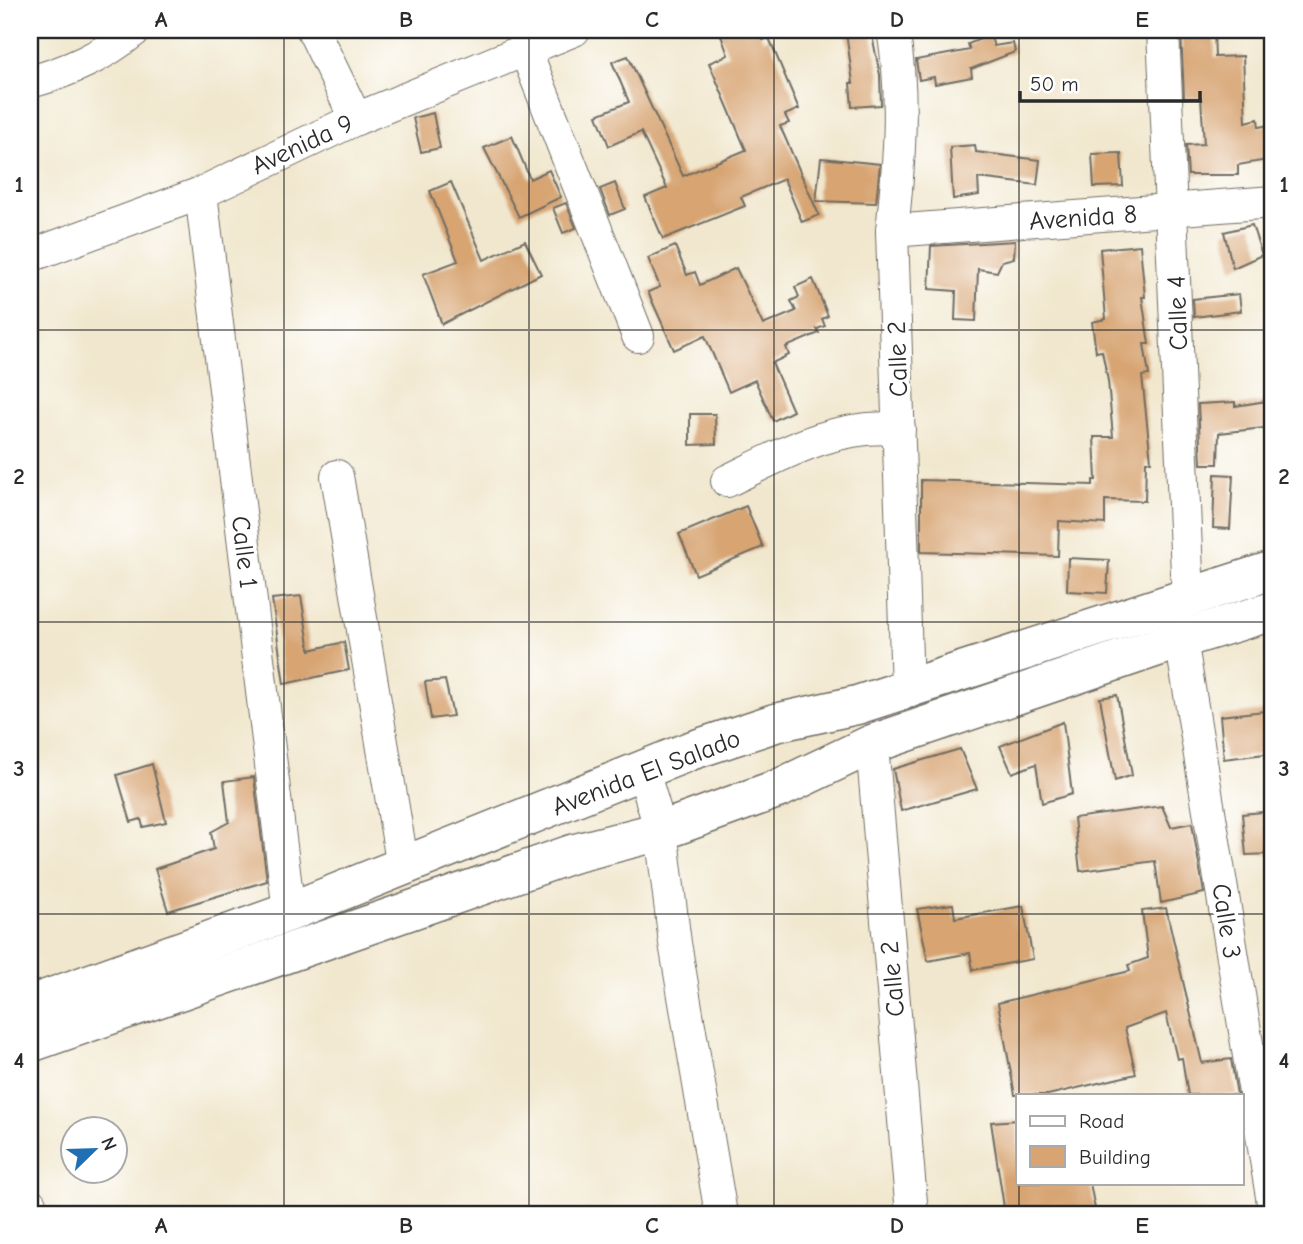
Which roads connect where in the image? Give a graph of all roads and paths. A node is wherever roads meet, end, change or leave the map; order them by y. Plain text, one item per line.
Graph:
1 (135, 30) edge
2 (313, 30) edge
3 (574, 30) edge
4 (893, 30) edge
5 (1163, 30) edge
6 (525, 49) junction
7 (30, 82) edge
8 (356, 118) junction
9 (201, 193) junction
10 (1273, 202) edge
11 (1172, 210) junction
12 (892, 231) junction
13 (30, 256) edge
14 (638, 336) dead end
15 (899, 429) junction
16 (337, 476) dead end
17 (727, 481) dead end
18 (1273, 570) edge
19 (1188, 596) junction
20 (1273, 611) edge
21 (1181, 639) junction
22 (907, 689) junction
23 (872, 744) junction
24 (643, 771) junction
25 (662, 831) junction
26 (403, 867) junction
27 (289, 912) junction
28 (30, 1005) edge
29 (30, 1043) edge
30 (1273, 1203) edge
31 (30, 1204) edge
32 (31, 1214) edge
33 (722, 1214) edge
34 (912, 1214) edge

1 - 7 street
2 - 8 street
3 - 6 street, Avenida 9
4 - 12 street, Calle 2
5 - 11 street, Calle 4
6 - 8 street, Avenida 9
6 - 14 street
8 - 9 street, Avenida 9
9 - 13 street, Avenida 9
9 - 27 street, Calle 1
10 - 11 street, Avenida 8
11 - 12 street, Avenida 8
11 - 19 street, Calle 4
12 - 15 street, Calle 2
15 - 17 street
15 - 22 street, Calle 2
16 - 26 street
18 - 19 main road, Avenida El Salado
19 - 22 main road, Avenida El Salado
20 - 21 main road, Avenida El Salado
21 - 23 main road, Avenida El Salado
21 - 30 street, Calle 3
22 - 24 main road, Avenida El Salado
23 - 25 main road, Avenida El Salado
23 - 34 street, Calle 2
24 - 25 street
24 - 26 main road, Avenida El Salado
25 - 29 main road, Avenida El Salado
25 - 33 street
26 - 27 main road, Avenida El Salado
27 - 28 main road, Avenida El Salado
31 - 32 street

